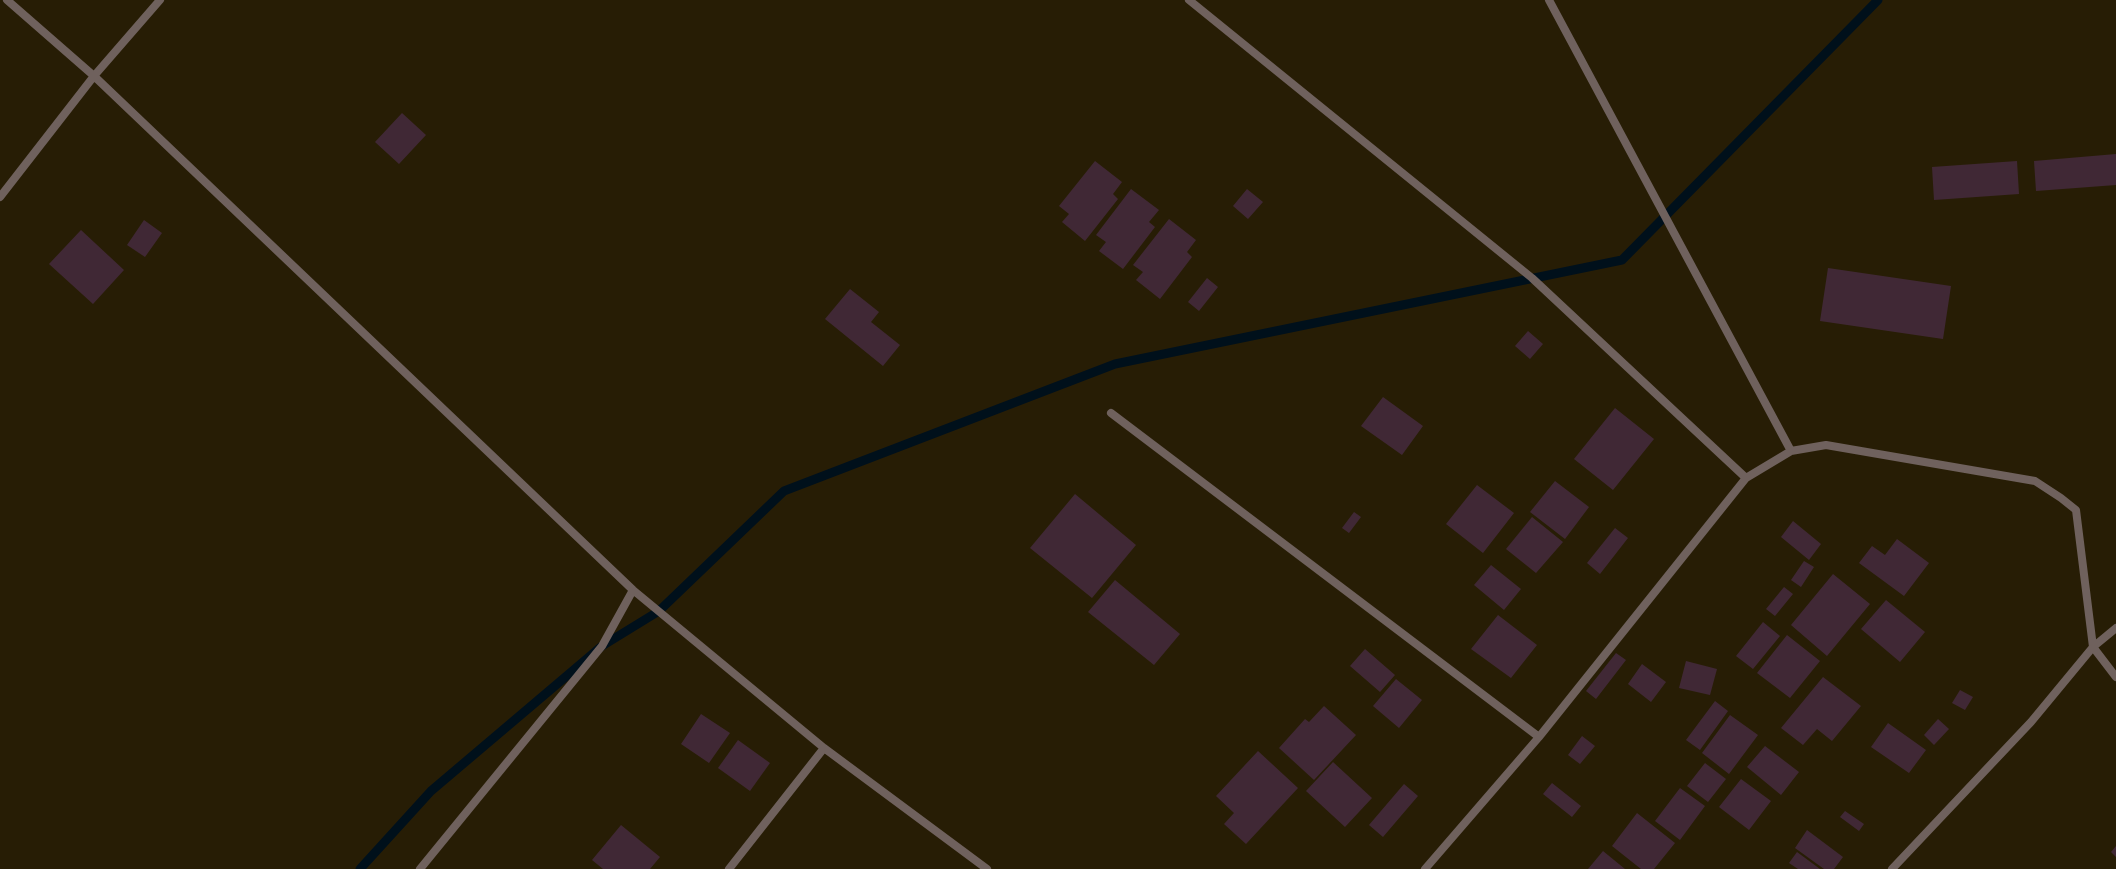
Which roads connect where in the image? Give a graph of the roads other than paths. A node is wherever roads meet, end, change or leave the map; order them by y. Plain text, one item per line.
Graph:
1 (7, 0) edge
2 (160, 0) edge
3 (1189, 0) edge
4 (1549, 0) edge
5 (94, 76) junction
6 (0, 197) edge
7 (1111, 413) dead end
8 (1791, 451) junction
9 (1746, 478) junction
10 (633, 590) junction
11 (2116, 628) edge
12 (2093, 648) junction
13 (2116, 677) edge
14 (1539, 737) junction
15 (824, 748) junction
16 (420, 869) edge
17 (729, 869) edge
18 (988, 869) edge
19 (1425, 869) edge
20 (1892, 869) edge

1 - 5 street
2 - 5 street
3 - 9 street
4 - 8 street
5 - 6 street
5 - 10 street
7 - 14 street
8 - 9 street
8 - 12 street
9 - 14 street
10 - 15 street
10 - 16 street
11 - 12 street
12 - 13 street
12 - 20 street
14 - 19 street
15 - 17 street
15 - 18 street

